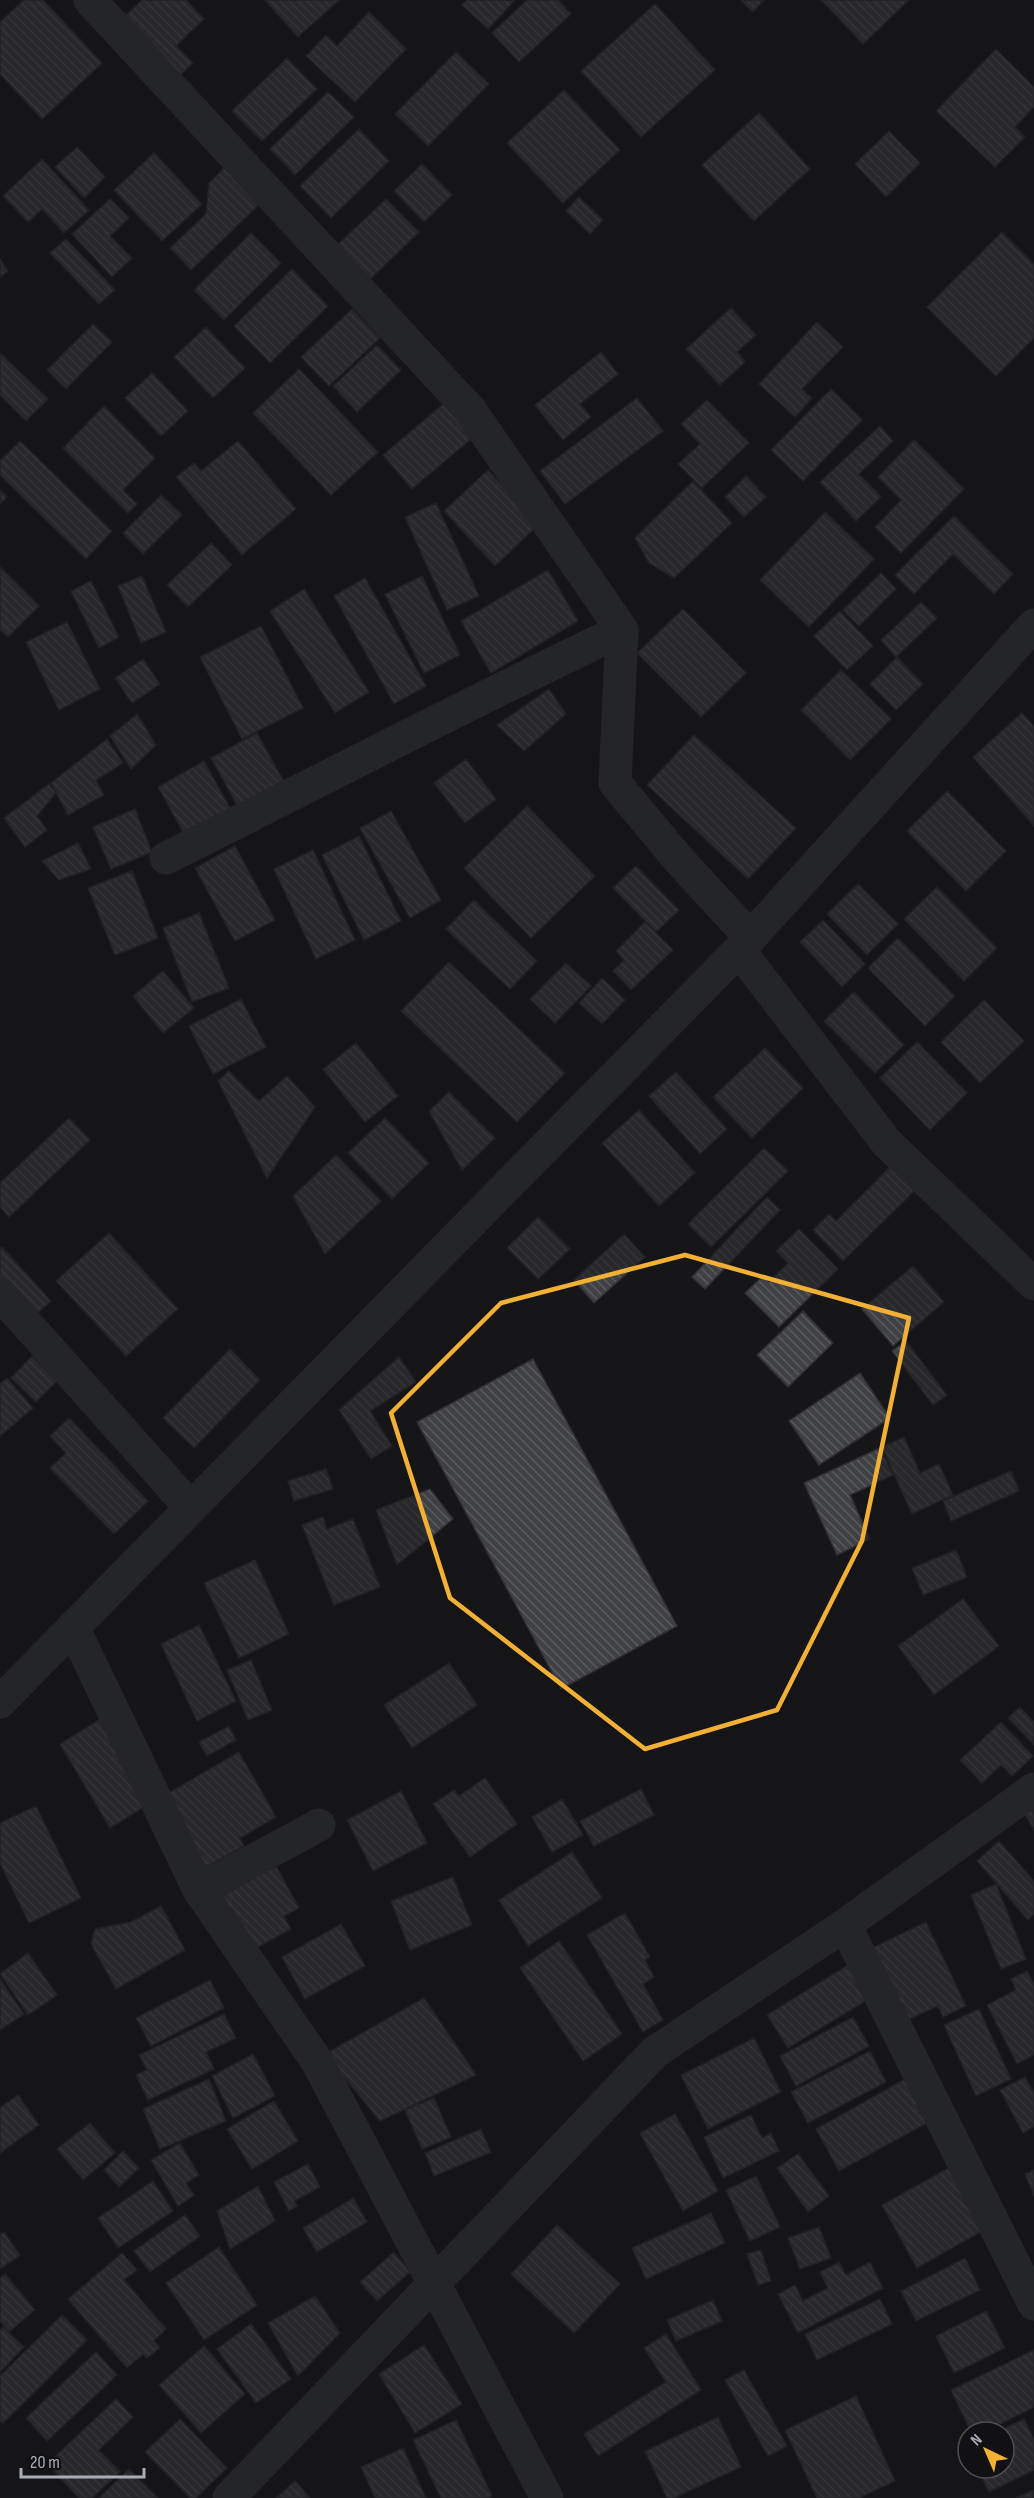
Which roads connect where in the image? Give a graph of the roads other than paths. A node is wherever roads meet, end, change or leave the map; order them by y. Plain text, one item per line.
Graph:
1 (90, 0) edge
2 (1034, 625) edge
3 (622, 630) junction
4 (166, 858) dead end
5 (744, 944) junction
6 (1034, 1284) edge
7 (0, 1294) edge
8 (190, 1507) junction
9 (73, 1627) junction
10 (0, 1702) edge
11 (1034, 1789) edge
12 (319, 1825) dead end
13 (199, 1890) junction
14 (844, 1925) junction
15 (434, 2283) junction
16 (1034, 2304) edge
17 (229, 2498) edge
18 (547, 2498) edge

1 - 3 street
2 - 5 street
3 - 4 street
3 - 5 street
5 - 6 street
5 - 8 street
7 - 8 street
8 - 9 street
9 - 10 street
9 - 13 street
11 - 14 street
12 - 13 street
13 - 15 street
14 - 15 street
14 - 16 street
15 - 17 street
15 - 18 street

